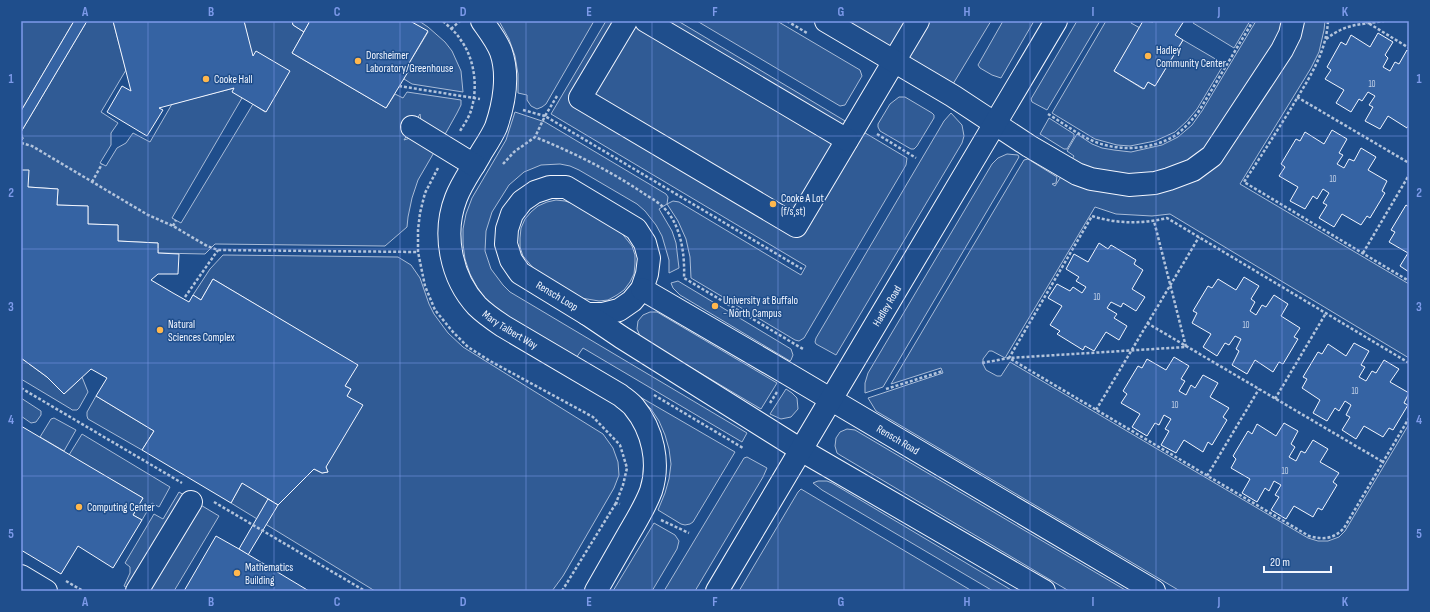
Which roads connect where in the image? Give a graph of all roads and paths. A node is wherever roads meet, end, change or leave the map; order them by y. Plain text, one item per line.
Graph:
1 (460, 21) edge
2 (482, 21) edge
3 (626, 21) edge
4 (646, 21) edge
5 (786, 21) edge
6 (826, 21) edge
7 (918, 21) edge
8 (1056, 21) edge
9 (1253, 21) edge
10 (1293, 21) edge
11 (1328, 21) edge
12 (1365, 21) edge
13 (1384, 21) edge
14 (1369, 24) junction
15 (451, 29) dead end
16 (807, 33) dead end
17 (1325, 40) junction
18 (1409, 48) edge
19 (894, 61) junction
20 (400, 86) dead end
21 (1297, 98) junction
22 (503, 101) junction
23 (1048, 114) dead end
24 (995, 123) junction
25 (412, 127) dead end
26 (535, 137) junction
27 (847, 140) junction
28 (21, 143) edge
29 (1409, 163) edge
30 (102, 164) dead end
31 (474, 165) junction
32 (502, 165) dead end
33 (1409, 175) edge
34 (92, 182) junction
35 (176, 220) dead end
36 (1154, 222) junction
37 (173, 226) junction
38 (1199, 237) junction
39 (218, 250) junction
40 (418, 252) dead end
41 (1363, 253) junction
42 (1409, 281) edge
43 (1171, 284) junction
44 (642, 289) junction
45 (186, 297) dead end
46 (1326, 313) junction
47 (587, 314) junction
48 (1147, 324) junction
49 (1186, 346) junction
50 (803, 349) dead end
51 (1132, 350) junction
52 (1009, 358) junction
53 (1409, 362) edge
54 (982, 363) dead end
55 (943, 371) dead end
56 (886, 389) dead end
57 (1259, 389) junction
58 (648, 391) dead end
59 (778, 391) dead end
60 (1275, 399) junction
61 (832, 400) junction
62 (766, 409) dead end
63 (1096, 410) junction
64 (1409, 418) edge
65 (743, 448) dead end
66 (801, 450) junction
67 (1383, 462) junction
68 (1207, 476) junction
69 (191, 502) dead end
70 (616, 503) dead end
71 (657, 518) dead end
72 (689, 534) dead end
73 (21, 576) edge
74 (46, 591) edge
75 (137, 591) edge
76 (562, 591) edge
77 (596, 591) edge
78 (718, 591) edge
79 (1044, 591) edge
80 (1154, 591) edge

1 - 15 path
2 - 22 street, Mary Talbert Way
3 - 27 street
4 - 27 street
5 - 16 path
6 - 19 street
7 - 19 street
8 - 24 street, Hadley Road
9 - 23 path
10 - 24 street
11 - 17 path
12 - 14 path
13 - 14 path
14 - 17 path
14 - 18 path
17 - 21 path
19 - 24 street
19 - 27 street
20 - 22 path
21 - 29 path
21 - 41 path
22 - 26 path
22 - 31 street, Mary Talbert Way
24 - 61 street, Hadley Road
25 - 31 street
26 - 32 path
26 - 50 path
28 - 34 path
30 - 34 path
31 - 77 street, Mary Talbert Way
33 - 41 path
34 - 37 path
35 - 37 path
36 - 38 path
36 - 43 path
36 - 52 path
37 - 39 path
38 - 43 path
38 - 46 path
39 - 40 path
39 - 45 path
41 - 42 path
43 - 48 path
43 - 49 path
44 - 47 street, Rensch Loop
44 - 47 street, Rensch Loop
44 - 61 street, Rensch Road
46 - 53 path
46 - 60 path
47 - 66 street
48 - 49 path
48 - 51 path
49 - 51 path
49 - 57 path
51 - 52 path
51 - 63 path
52 - 54 path
52 - 63 path
55 - 56 path
57 - 60 path
57 - 68 path
58 - 65 path
59 - 62 path
60 - 67 path
61 - 66 street, Hadley Road
61 - 80 street, Rensch Road
63 - 68 path
64 - 67 path
66 - 78 street, Hadley Road
66 - 79 street
67 - 68 path
69 - 75 street
70 - 76 path
71 - 72 path
73 - 74 street

